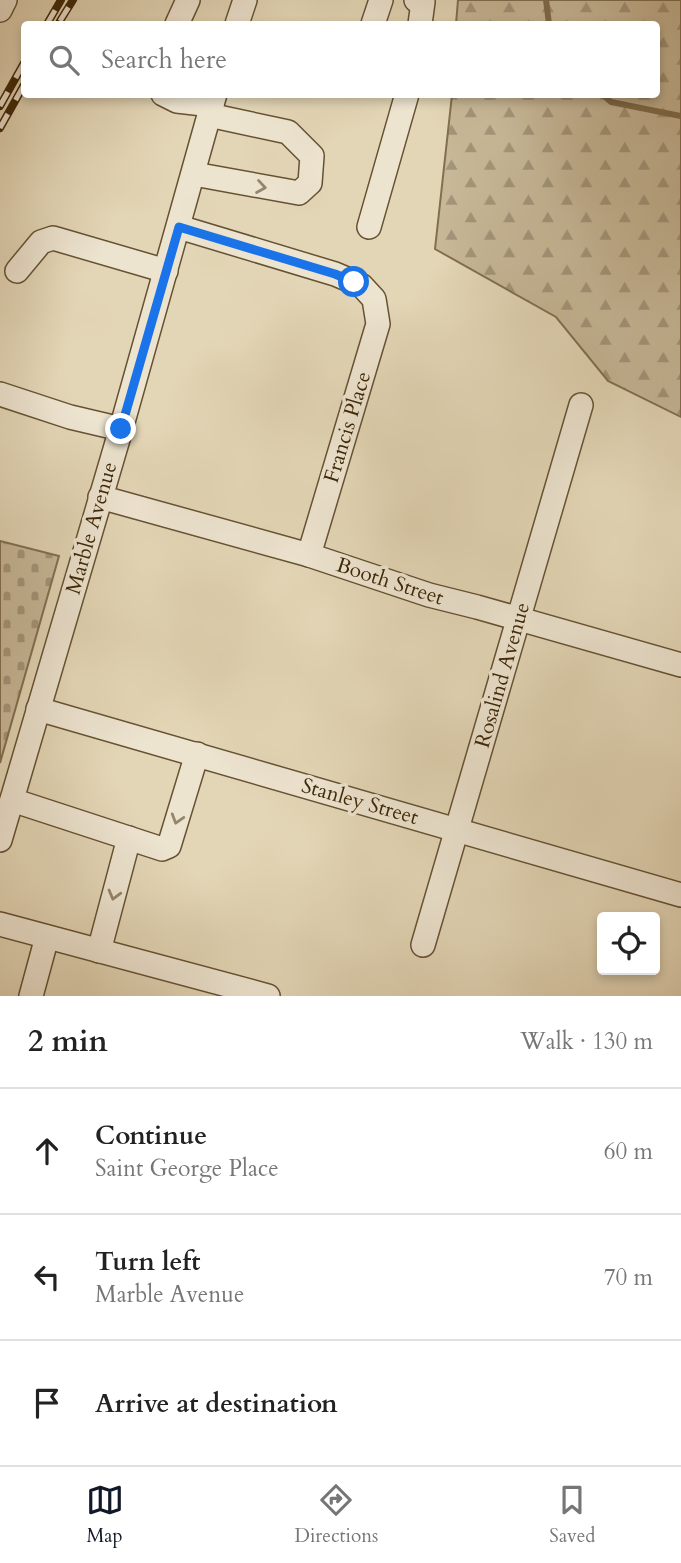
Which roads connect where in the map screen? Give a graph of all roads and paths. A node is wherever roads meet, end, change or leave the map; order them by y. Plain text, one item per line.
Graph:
1 (5, 0) edge
2 (188, 0) edge
3 (245, 0) edge
4 (381, 0) edge
5 (0, 10) edge
6 (178, 21) edge
7 (238, 21) edge
8 (374, 21) edge
9 (171, 98) edge
10 (406, 98) edge
11 (212, 105) edge
12 (194, 174) junction
13 (179, 227) junction
14 (369, 227) dead end
15 (17, 271) dead end
16 (166, 271) junction
17 (0, 394) edge
18 (582, 405) dead end
19 (121, 429) junction
20 (100, 497) junction
21 (309, 555) junction
22 (519, 619) junction
23 (681, 665) edge
24 (38, 709) junction
25 (197, 754) junction
26 (12, 800) junction
27 (457, 830) junction
28 (129, 838) junction
29 (0, 840) edge
30 (681, 895) edge
31 (0, 924) edge
32 (47, 937) junction
33 (423, 945) dead end
34 (99, 951) junction
35 (31, 996) edge
36 (268, 996) edge

1 - 5 street
2 - 6 street
3 - 7 street
4 - 8 street
9 - 11 street
10 - 14 street
11 - 12 street, Marble Avenue
12 -> 11 street
12 - 13 street, Marble Avenue
13 - 16 street, Marble Avenue
13 - 21 street, Francis Place
15 - 16 street
16 - 19 street, Marble Avenue
17 - 19 street
18 - 22 street, Rosalind Avenue
19 - 20 street, Marble Avenue
20 - 21 street, Booth Street
20 - 24 street, Marble Avenue
21 - 22 street, Booth Street
22 - 23 street, Booth Street
22 - 27 street, Rosalind Avenue
24 - 25 street, Stanley Street
24 - 26 street, Marble Avenue
25 - 27 street, Stanley Street
25 -> 28 street
26 - 28 street
26 - 29 street, Marble Avenue
27 - 30 street, Stanley Street
27 - 33 street, Rosalind Avenue
28 -> 34 street
31 - 32 street
32 - 34 street
32 - 35 street
34 - 36 street

